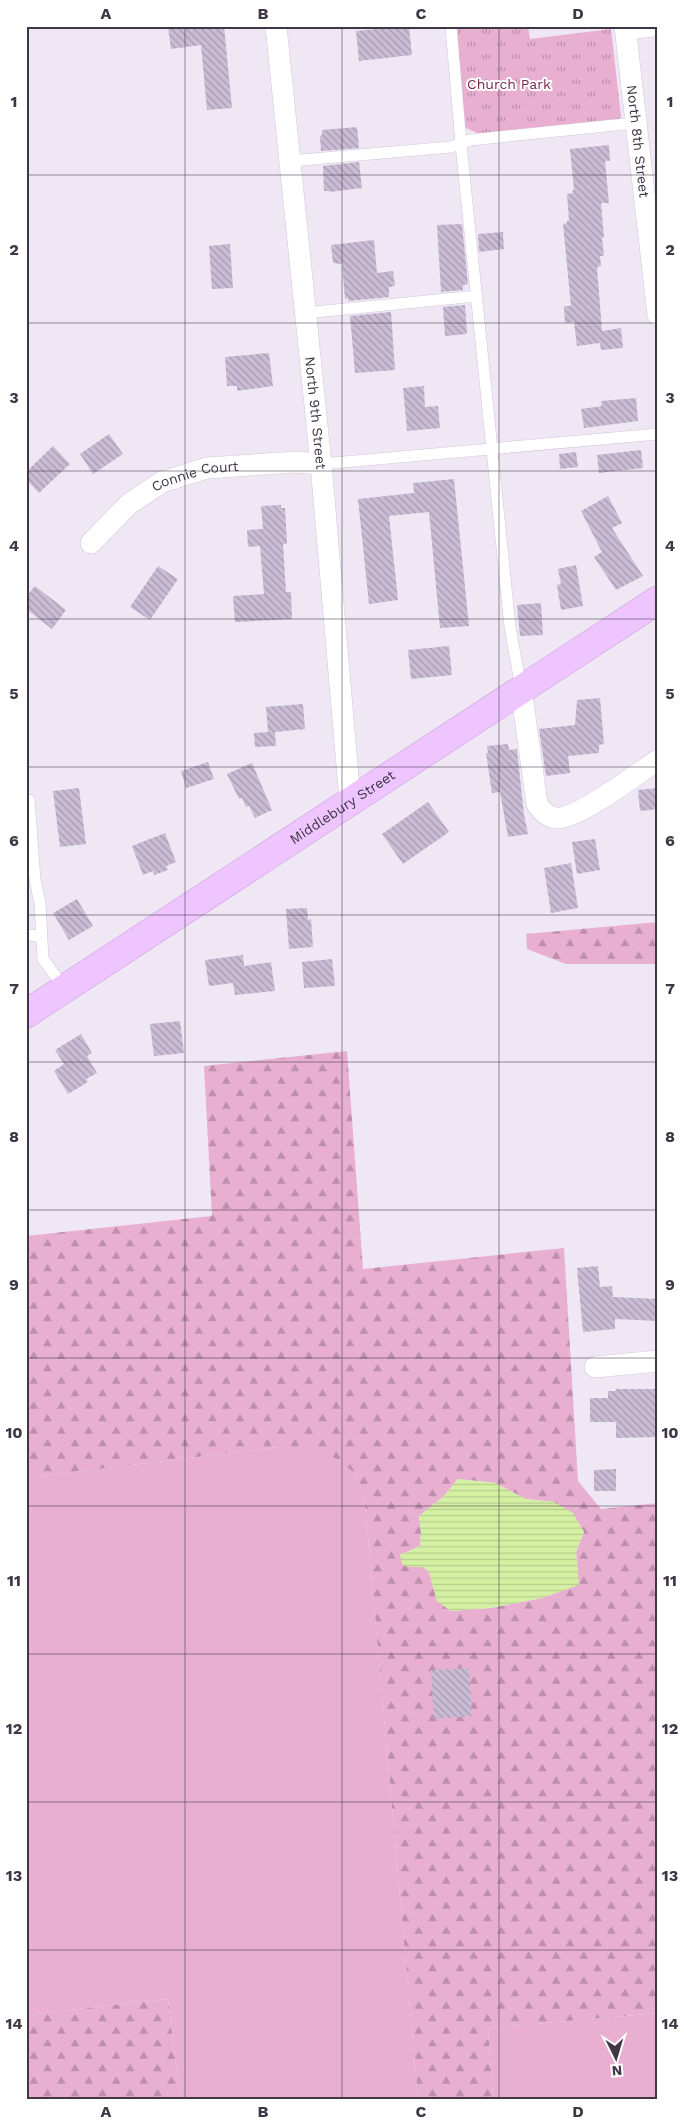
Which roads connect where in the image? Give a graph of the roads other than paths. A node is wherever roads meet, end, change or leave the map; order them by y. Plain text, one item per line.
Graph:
1 (276, 26) edge
2 (451, 26) edge
3 (653, 26) edge
4 (625, 28) edge
5 (636, 123) junction
6 (461, 144) junction
7 (290, 161) junction
8 (651, 200) edge
9 (477, 296) junction
10 (305, 313) junction
11 (658, 315) edge
12 (658, 434) edge
13 (494, 448) junction
14 (321, 464) junction
15 (91, 543) dead end
16 (658, 600) edge
17 (521, 688) junction
18 (658, 760) edge
19 (29, 800) dead end
20 (350, 800) junction
21 (26, 934) edge
22 (41, 936) junction
23 (65, 989) junction
24 (26, 1014) edge
25 (658, 1361) edge
26 (595, 1367) dead end

1 - 7 street, North 9th Street
2 - 6 lane
3 - 4 street
4 - 5 street, North 8th Street
5 - 6 lane
5 - 8 street, North 8th Street
6 - 7 lane
6 - 9 lane
7 - 10 street, North 9th Street
8 - 11 street, North 8th Street
9 - 10 lane
9 - 13 lane
10 - 14 street, North 9th Street
12 - 13 lane
13 - 14 lane
13 - 17 lane
14 - 15 street, Connie Court
14 - 20 street, North 9th Street
16 - 17 main road, Middlebury Street
17 - 18 street
17 - 20 main road, Middlebury Street
19 - 22 lane
20 - 23 main road, Middlebury Street
21 - 22 lane
22 - 23 lane
23 - 24 main road, Middlebury Street
25 - 26 street

